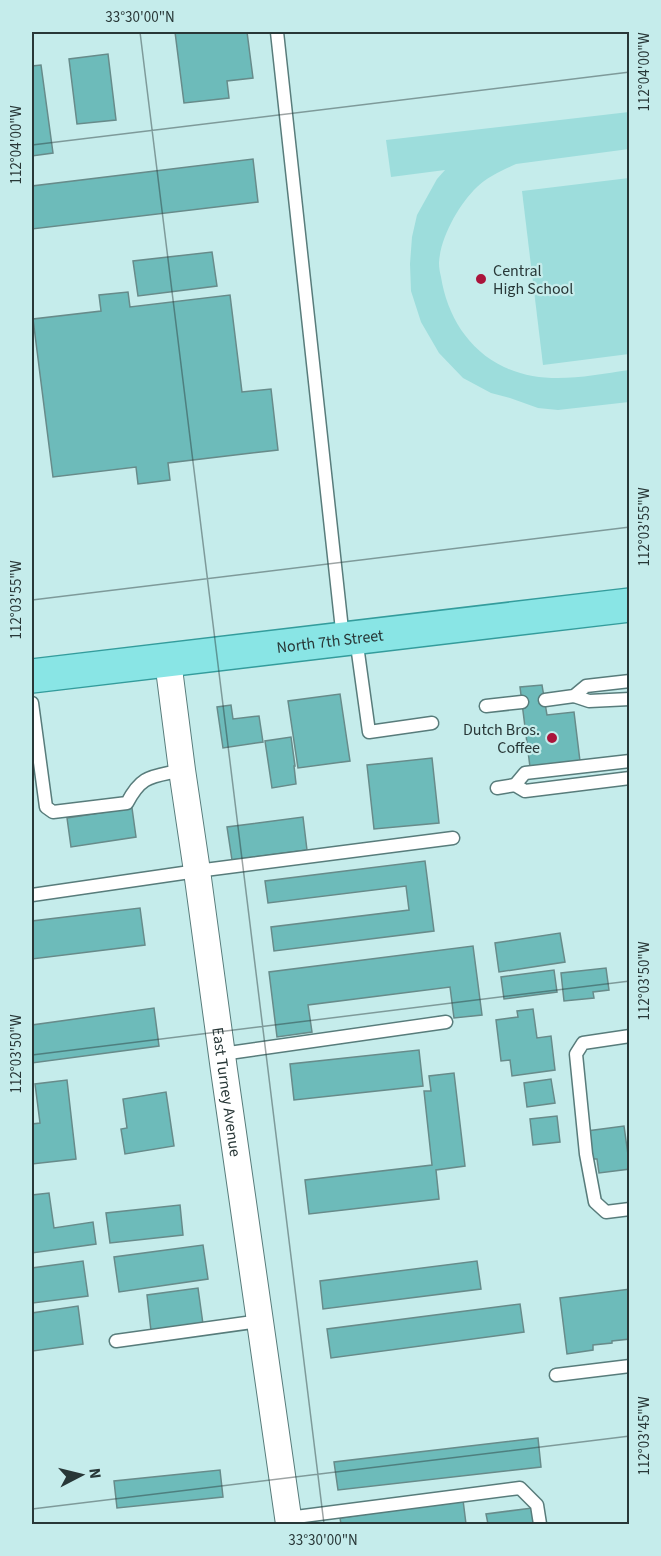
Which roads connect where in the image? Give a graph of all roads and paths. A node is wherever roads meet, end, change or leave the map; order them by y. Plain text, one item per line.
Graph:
1 (277, 32) edge
2 (630, 605) edge
3 (350, 638) junction
4 (168, 661) junction
5 (32, 676) edge
6 (630, 681) edge
7 (574, 696) junction
8 (630, 699) edge
9 (545, 700) dead end
10 (522, 702) dead end
11 (32, 703) edge
12 (486, 706) dead end
13 (432, 723) dead end
14 (630, 761) edge
15 (182, 770) junction
16 (630, 778) edge
17 (515, 785) junction
18 (496, 788) dead end
19 (453, 838) dead end
20 (197, 871) junction
21 (32, 895) edge
22 (446, 1022) dead end
23 (630, 1036) edge
24 (222, 1054) junction
25 (630, 1209) edge
26 (260, 1320) junction
27 (116, 1341) dead end
28 (630, 1366) edge
29 (556, 1376) dead end
30 (288, 1521) edge
31 (540, 1524) edge

1 - 3 lane
2 - 3 main road, North 7th Street
3 - 4 main road, North 7th Street
3 - 13 lane
4 - 5 main road, North 7th Street
4 - 15 street, East Turney Avenue
6 - 7 lane
7 - 8 lane
7 - 9 lane
10 - 12 lane
11 - 15 lane
14 - 17 lane
15 - 20 street, East Turney Avenue
16 - 17 lane
17 - 18 lane
19 - 20 lane
20 - 21 lane
20 - 24 street, East Turney Avenue
22 - 24 lane
23 - 25 lane
24 - 26 street, East Turney Avenue
26 - 27 lane
26 - 30 street, East Turney Avenue
28 - 29 lane
30 - 31 lane

